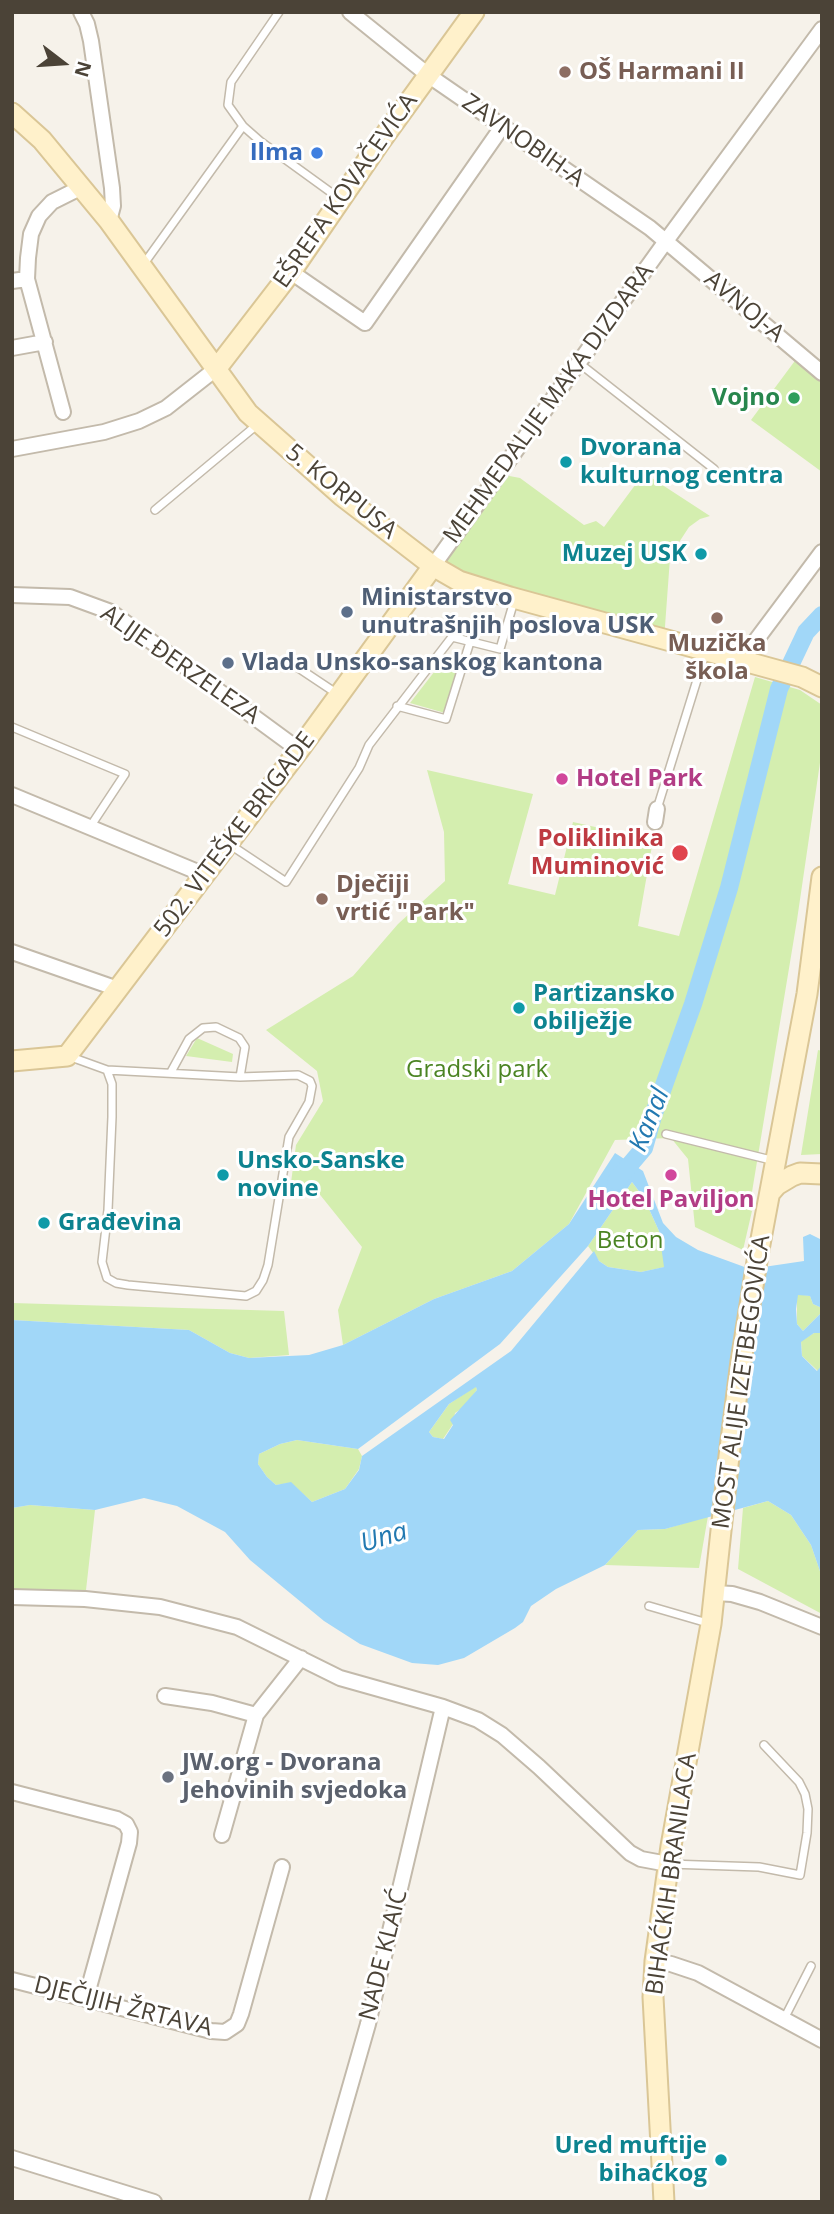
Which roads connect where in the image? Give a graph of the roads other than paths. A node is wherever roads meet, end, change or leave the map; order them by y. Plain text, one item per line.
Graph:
1 (81, 12) edge
2 (279, 12) edge
3 (350, 12) edge
4 (474, 12) edge
5 (822, 29) edge
6 (428, 75) junction
7 (12, 113) edge
8 (243, 126) junction
9 (502, 127) junction
10 (82, 187) junction
11 (341, 200) junction
12 (108, 220) junction
13 (666, 241) junction
14 (142, 265) junction
15 (291, 272) junction
16 (27, 279) junction
17 (12, 281) edge
18 (45, 342) junction
19 (12, 348) edge
20 (579, 363) junction
21 (217, 368) junction
22 (822, 373) edge
23 (63, 412) dead end
24 (259, 424) junction
25 (12, 449) edge
26 (714, 469) dead end
27 (155, 510) dead end
28 (822, 551) edge
29 (433, 566) junction
30 (12, 595) edge
31 (515, 598) junction
32 (470, 642) junction
33 (706, 651) junction
34 (754, 663) junction
35 (297, 667) dead end
36 (812, 675) edge
37 (822, 687) edge
38 (339, 695) junction
39 (397, 706) junction
40 (12, 727) edge
41 (299, 750) junction
42 (12, 795) edge
43 (656, 815) dead end
44 (90, 827) junction
45 (228, 844) junction
46 (205, 875) junction
47 (822, 877) edge
48 (12, 952) edge
49 (118, 989) junction
50 (67, 1056) junction
51 (12, 1061) edge
52 (107, 1070) junction
53 (171, 1072) junction
54 (240, 1077) junction
55 (666, 1134) dead end
56 (777, 1157) junction
57 (800, 1173) junction
58 (822, 1174) edge
59 (770, 1194) junction
60 (719, 1548) joint
61 (715, 1593) junction
62 (12, 1597) edge
63 (649, 1605) dead end
64 (711, 1624) junction
65 (822, 1627) edge
66 (301, 1658) junction
67 (164, 1696) dead end
68 (443, 1707) junction
69 (257, 1715) junction
70 (764, 1745) dead end
71 (12, 1792) edge
72 (222, 1835) dead end
73 (668, 1864) junction
74 (282, 1867) dead end
75 (655, 1961) junction
76 (811, 1966) dead end
77 (12, 1980) edge
78 (86, 1998) junction
79 (785, 2019) junction
80 (822, 2040) edge
81 (12, 2158) edge
82 (154, 2202) edge
83 (317, 2202) edge
84 (664, 2202) edge

1 - 12 street
2 - 8 lane
3 - 6 street, ZAVNOBIH-A
4 - 6 street, EŠREFA KOVAČEVIĆA
5 - 13 street, MEHMEDALIJE MAKA DIZDARA
6 - 9 street, ZAVNOBIH-A
6 - 11 street, EŠREFA KOVAČEVIĆA
7 - 10 street, 5. KORPUSA
8 - 11 lane
8 - 14 lane
9 - 13 street, ZAVNOBIH-A
9 - 15 street
10 - 12 street, 5. KORPUSA
10 - 16 street
11 - 15 street, EŠREFA KOVAČEVIĆA
12 - 14 street, 5. KORPUSA
13 - 20 street, MEHMEDALIJE MAKA DIZDARA
13 - 22 street, AVNOJ-A
14 - 21 street, 5. KORPUSA
15 - 21 street, EŠREFA KOVAČEVIĆA
16 - 17 street
16 - 18 street
18 - 19 street
18 - 23 street
20 - 26 lane
20 - 29 street, MEHMEDALIJE MAKA DIZDARA
21 - 24 street, 5. KORPUSA
21 - 25 street
24 - 27 lane
24 - 29 street, 5. KORPUSA
28 - 34 street
29 - 31 street, 5. KORPUSA
29 - 38 street, 502. VITEŠKE BRIGADE
30 - 41 street, ALIJE ĐERZELEZA
31 - 32 lane
31 - 33 street, 5. KORPUSA
32 - 39 lane
32 - 39 lane
33 - 34 street, 5. KORPUSA
33 - 43 lane
34 - 36 street, 5. KORPUSA
35 - 38 lane
36 - 37 street, 5. KORPUSA
38 - 41 street, 502. VITEŠKE BRIGADE
39 - 45 lane
40 - 44 lane
41 - 45 street, 502. VITEŠKE BRIGADE
42 - 44 street
44 - 46 street
45 - 46 street, 502. VITEŠKE BRIGADE
46 - 49 street, 502. VITEŠKE BRIGADE
47 - 56 street, MOST ALIJE IZETBEGOVIĆA
48 - 49 street
49 - 50 street, 502. VITEŠKE BRIGADE
50 - 51 street
50 - 52 lane
52 - 53 lane
52 - 54 lane
53 - 54 lane
53 - 54 lane
55 - 56 lane
56 - 57 street
56 - 59 street, MOST ALIJE IZETBEGOVIĆA
57 - 58 street
57 - 59 street
59 - 60 street, MOST ALIJE IZETBEGOVIĆA
60 - 61 street, BIHAĆKIH BRANILACA
61 - 64 street, BIHAĆKIH BRANILACA
61 - 65 street
62 - 66 street
63 - 64 lane
64 - 73 street, BIHAĆKIH BRANILACA
66 - 68 street
66 - 69 street
67 - 69 street
68 - 73 street
68 - 83 street, NADE KLAIĆ
69 - 72 street
70 - 73 lane
71 - 78 street
73 - 75 street, BIHAĆKIH BRANILACA
74 - 78 street, DJEČIJIH ŽRTAVA
75 - 79 street
75 - 84 street, BIHAĆKIH BRANILACA
76 - 79 lane
77 - 78 street, DJEČIJIH ŽRTAVA
79 - 80 street
81 - 82 street

